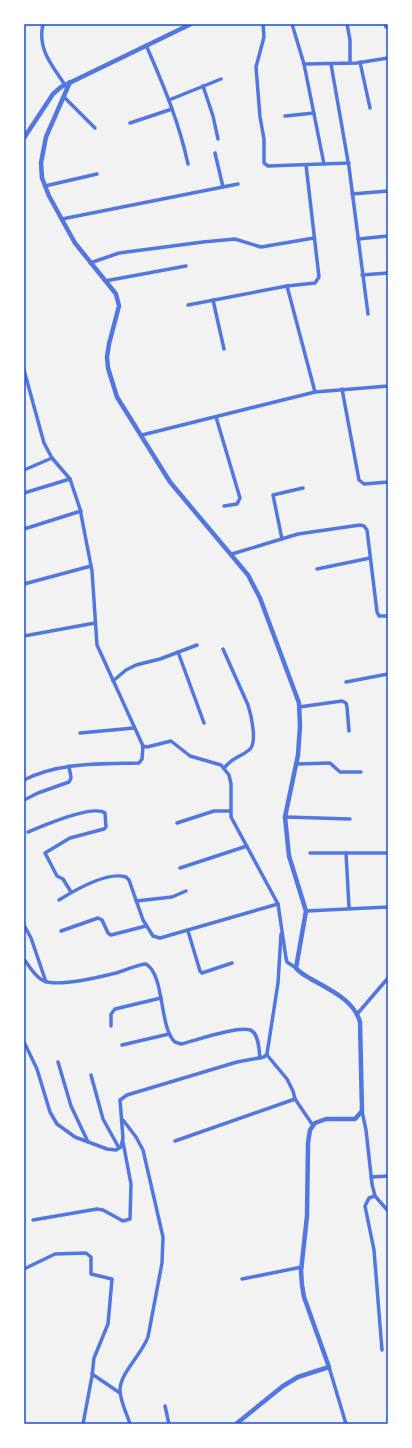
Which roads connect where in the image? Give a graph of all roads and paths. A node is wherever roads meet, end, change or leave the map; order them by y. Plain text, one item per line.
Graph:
1 (42, 24) edge
2 (191, 24) edge
3 (263, 24) edge
4 (292, 24) edge
5 (347, 24) edge
6 (146, 45) junction
7 (388, 58) edge
8 (360, 62) junction
9 (350, 63) junction
10 (304, 64) junction
11 (331, 64) junction
12 (221, 79) dead end
13 (68, 83) junction
14 (203, 86) junction
15 (64, 97) junction
16 (169, 100) junction
17 (370, 108) dead end
18 (172, 109) junction
19 (314, 113) junction
20 (285, 116) dead end
21 (130, 123) dead end
22 (95, 128) dead end
23 (24, 137) edge
24 (218, 139) dead end
25 (214, 152) dead end
26 (349, 163) junction
27 (188, 164) dead end
28 (324, 164) junction
29 (306, 165) junction
30 (97, 174) dead end
31 (238, 184) dead end
32 (46, 186) junction
33 (223, 187) junction
34 (388, 191) edge
35 (352, 194) junction
36 (62, 219) junction
37 (388, 236) edge
38 (314, 238) junction
39 (358, 239) junction
40 (90, 263) junction
41 (186, 266) dead end
42 (388, 273) edge
43 (362, 275) junction
44 (105, 281) junction
45 (287, 286) junction
46 (213, 300) junction
47 (188, 305) dead end
48 (368, 314) dead end
49 (224, 349) dead end
50 (24, 370) edge
51 (388, 386) edge
52 (29, 388) junction
53 (342, 389) junction
54 (24, 390) edge
55 (315, 392) junction
56 (216, 417) junction
57 (142, 435) junction
58 (52, 458) junction
59 (24, 470) edge
60 (70, 479) junction
61 (388, 482) edge
62 (303, 488) dead end
63 (24, 493) edge
64 (224, 506) dead end
65 (81, 511) junction
66 (24, 529) edge
67 (282, 539) junction
68 (232, 554) junction
69 (370, 558) junction
70 (91, 566) junction
71 (317, 569) dead end
72 (24, 584) edge
73 (388, 616) edge
74 (95, 623) junction
75 (24, 636) edge
76 (197, 645) dead end
77 (223, 649) dead end
78 (178, 652) junction
79 (388, 674) edge
80 (113, 681) junction
81 (346, 682) dead end
82 (299, 707) junction
83 (204, 723) dead end
84 (134, 728) junction
85 (349, 731) dead end
86 (80, 732) dead end
87 (143, 746) junction
88 (296, 764) junction
89 (69, 766) junction
90 (224, 768) junction
91 (361, 772) dead end
92 (24, 780) edge
93 (24, 800) edge
94 (230, 811) junction
95 (285, 817) junction
96 (350, 819) dead end
97 (177, 822) dead end
98 (28, 832) dead end
99 (247, 846) junction
100 (310, 853) dead end
101 (346, 853) junction
102 (388, 853) edge
103 (180, 868) dead end
104 (186, 891) dead end
105 (71, 892) junction
106 (59, 900) dead end
107 (136, 901) junction
108 (278, 904) junction
109 (349, 907) junction
110 (388, 907) edge
111 (306, 911) junction
112 (282, 923) junction
113 (24, 925) edge
114 (146, 926) junction
115 (61, 931) dead end
116 (188, 931) junction
117 (24, 958) edge
118 (232, 963) dead end
119 (296, 968) junction
120 (388, 978) edge
121 (46, 982) junction
122 (161, 998) junction
123 (358, 1013) junction
124 (111, 1026) dead end
125 (169, 1034) junction
126 (24, 1042) edge
127 (122, 1045) dead end
128 (267, 1055) junction
129 (260, 1058) junction
130 (58, 1062) dead end
131 (91, 1075) dead end
132 (295, 1098) junction
133 (362, 1111) junction
134 (122, 1119) junction
135 (312, 1124) junction
136 (175, 1141) dead end
137 (88, 1142) junction
138 (123, 1142) junction
139 (119, 1148) junction
140 (388, 1176) edge
141 (371, 1177) junction
142 (375, 1196) junction
143 (388, 1211) edge
144 (34, 1220) dead end
145 (302, 1267) junction
146 (24, 1269) edge
147 (242, 1279) dead end
148 (382, 1350) dead end
149 (329, 1367) junction
150 (92, 1374) junction
151 (120, 1393) junction
152 (165, 1406) dead end
153 (83, 1424) edge
154 (130, 1424) edge
155 (169, 1424) edge
156 (236, 1424) edge
157 (346, 1424) edge

1 - 13 street
2 - 6 street
3 - 29 street
4 - 10 street
5 - 9 street
6 - 13 street
6 - 16 street
7 - 8 street
8 - 9 street
8 - 17 street
9 - 11 street
10 - 11 street
10 - 19 street
11 - 26 street
12 - 14 street
13 - 15 street
13 - 23 street
14 - 16 street
14 - 24 street
15 - 22 street
15 - 32 street
16 - 18 street
18 - 21 street
18 - 27 street
19 - 20 street
19 - 28 street
25 - 33 street
26 - 28 street
26 - 35 street
28 - 29 street
29 - 38 street
30 - 32 street
31 - 33 street
32 - 36 street
33 - 36 street
34 - 35 street
35 - 39 street
36 - 40 street
37 - 39 street
38 - 40 street
38 - 45 street
39 - 43 street
40 - 44 street
41 - 44 street
42 - 43 street
43 - 48 street
44 - 57 street
45 - 46 street
45 - 55 street
46 - 47 street
46 - 49 street
50 - 52 street
51 - 53 street
52 - 54 street
52 - 58 street
53 - 55 street
53 - 61 street
55 - 56 street
56 - 57 street
56 - 64 street
57 - 68 street
58 - 59 street
58 - 60 street
60 - 63 street
60 - 65 street
62 - 67 street
65 - 66 street
65 - 70 street
67 - 68 street
67 - 69 street
68 - 82 street
69 - 71 street
69 - 73 street
70 - 72 street
70 - 74 street
74 - 75 street
74 - 80 street
76 - 78 street
77 - 90 street
78 - 80 street
78 - 83 street
79 - 81 street
80 - 84 street
82 - 85 street
82 - 88 street
84 - 86 street
84 - 87 street
87 - 89 street
87 - 90 street
88 - 91 street
88 - 95 street
89 - 92 street
89 - 93 street
90 - 94 street
94 - 97 street
94 - 99 street
95 - 96 street
95 - 111 street
98 - 105 street
99 - 103 street
99 - 108 street
100 - 101 street
101 - 102 street
101 - 109 street
104 - 107 street
105 - 106 street
105 - 107 street
107 - 114 street
108 - 112 street
108 - 116 street
109 - 110 street
109 - 111 street
111 - 119 street
112 - 119 street
112 - 128 street
113 - 121 street
114 - 115 street
114 - 116 street
116 - 118 street
117 - 121 street
119 - 123 street
120 - 123 street
121 - 122 street
122 - 124 street
122 - 125 street
123 - 133 street
125 - 127 street
125 - 129 street
126 - 137 street
128 - 129 street
128 - 132 street
129 - 134 street
130 - 137 street
131 - 139 street
132 - 135 street
132 - 136 street
133 - 135 street
133 - 141 street
134 - 138 street
134 - 151 street
135 - 145 street
137 - 139 street
138 - 139 street
138 - 144 street
140 - 141 street
141 - 142 street
142 - 143 street
142 - 148 street
145 - 147 street
145 - 149 street
146 - 150 street
149 - 156 street
149 - 157 street
150 - 151 street
150 - 153 street
151 - 154 street
152 - 155 street

